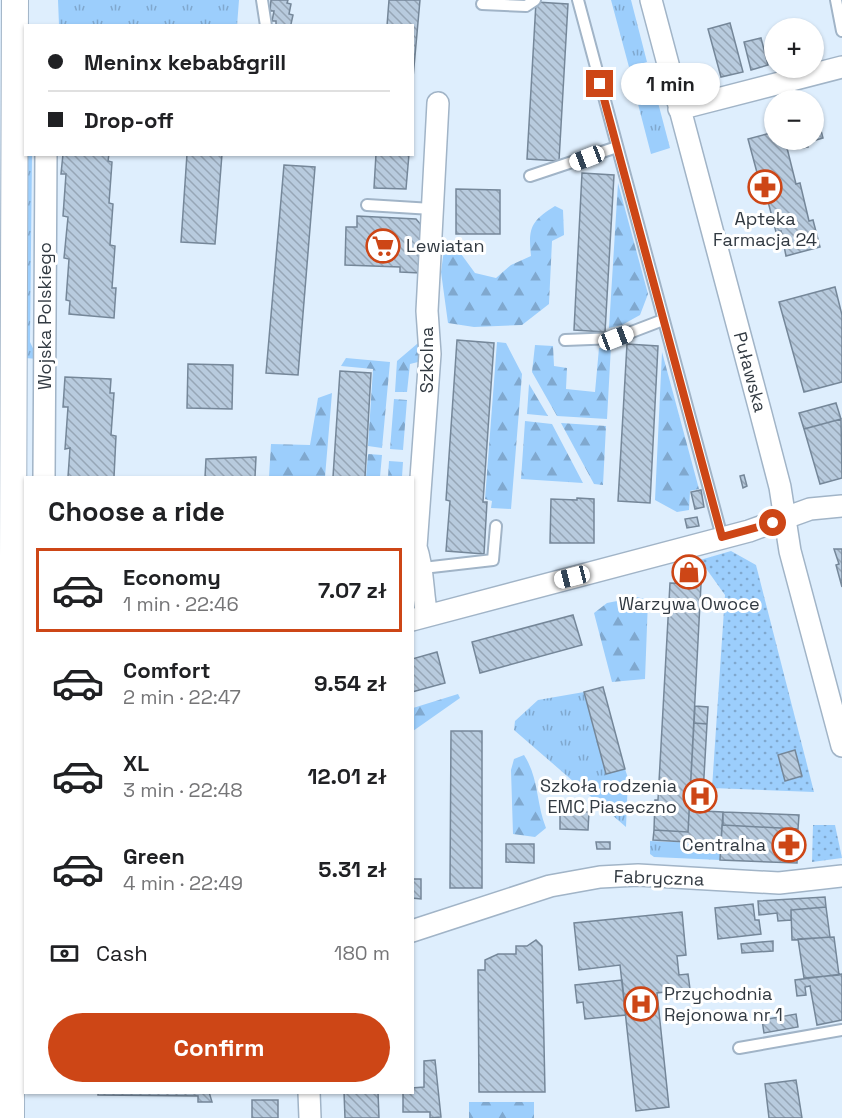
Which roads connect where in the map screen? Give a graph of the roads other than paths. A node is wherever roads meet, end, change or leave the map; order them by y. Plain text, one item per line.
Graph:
1 (15, 0) edge
2 (262, 0) edge
3 (535, 0) edge
4 (578, 0) edge
5 (651, 0) edge
6 (836, 0) edge
7 (482, 4) dead end
8 (266, 24) edge
9 (842, 31) edge
10 (20, 59) edge
11 (842, 67) edge
12 (438, 103) dead end
13 (679, 109) junction
14 (617, 147) junction
15 (46, 156) edge
16 (530, 176) dead end
17 (368, 205) dead end
18 (432, 209) junction
19 (663, 320) junction
20 (566, 340) dead end
21 (44, 476) edge
22 (842, 506) edge
23 (786, 520) junction
24 (496, 526) dead end
25 (722, 537) junction
26 (423, 568) junction
27 (420, 618) edge
28 (13, 727) edge
29 (842, 746) edge
30 (842, 876) edge
31 (414, 930) edge
32 (842, 1030) edge
33 (6, 1040) edge
34 (740, 1048) dead end
35 (309, 1094) edge
36 (11, 1118) edge
37 (310, 1118) edge

1 - 10 street, Wojska Polskiego
2 - 8 lane
3 - 7 lane
4 - 14 lane
5 - 13 street, Puławska
6 - 9 lane
10 - 28 street, Wojska Polskiego
11 - 13 street
12 - 18 street, Szkolna
13 - 23 street, Puławska
14 - 16 lane
14 - 19 lane
15 - 21 street, Wojska Polskiego
17 - 18 lane
18 - 26 street, Szkolna
19 - 20 lane
19 - 25 lane
22 - 23 street, Szkolna
23 - 25 street, Szkolna
23 - 29 street, Puławska
24 - 26 lane
25 - 27 street, Szkolna
26 - 27 street, Szkolna
28 - 33 street, Wojska Polskiego
30 - 31 street, Fabryczna
32 - 34 lane
33 - 36 street, Wojska Polskiego
35 - 37 street

